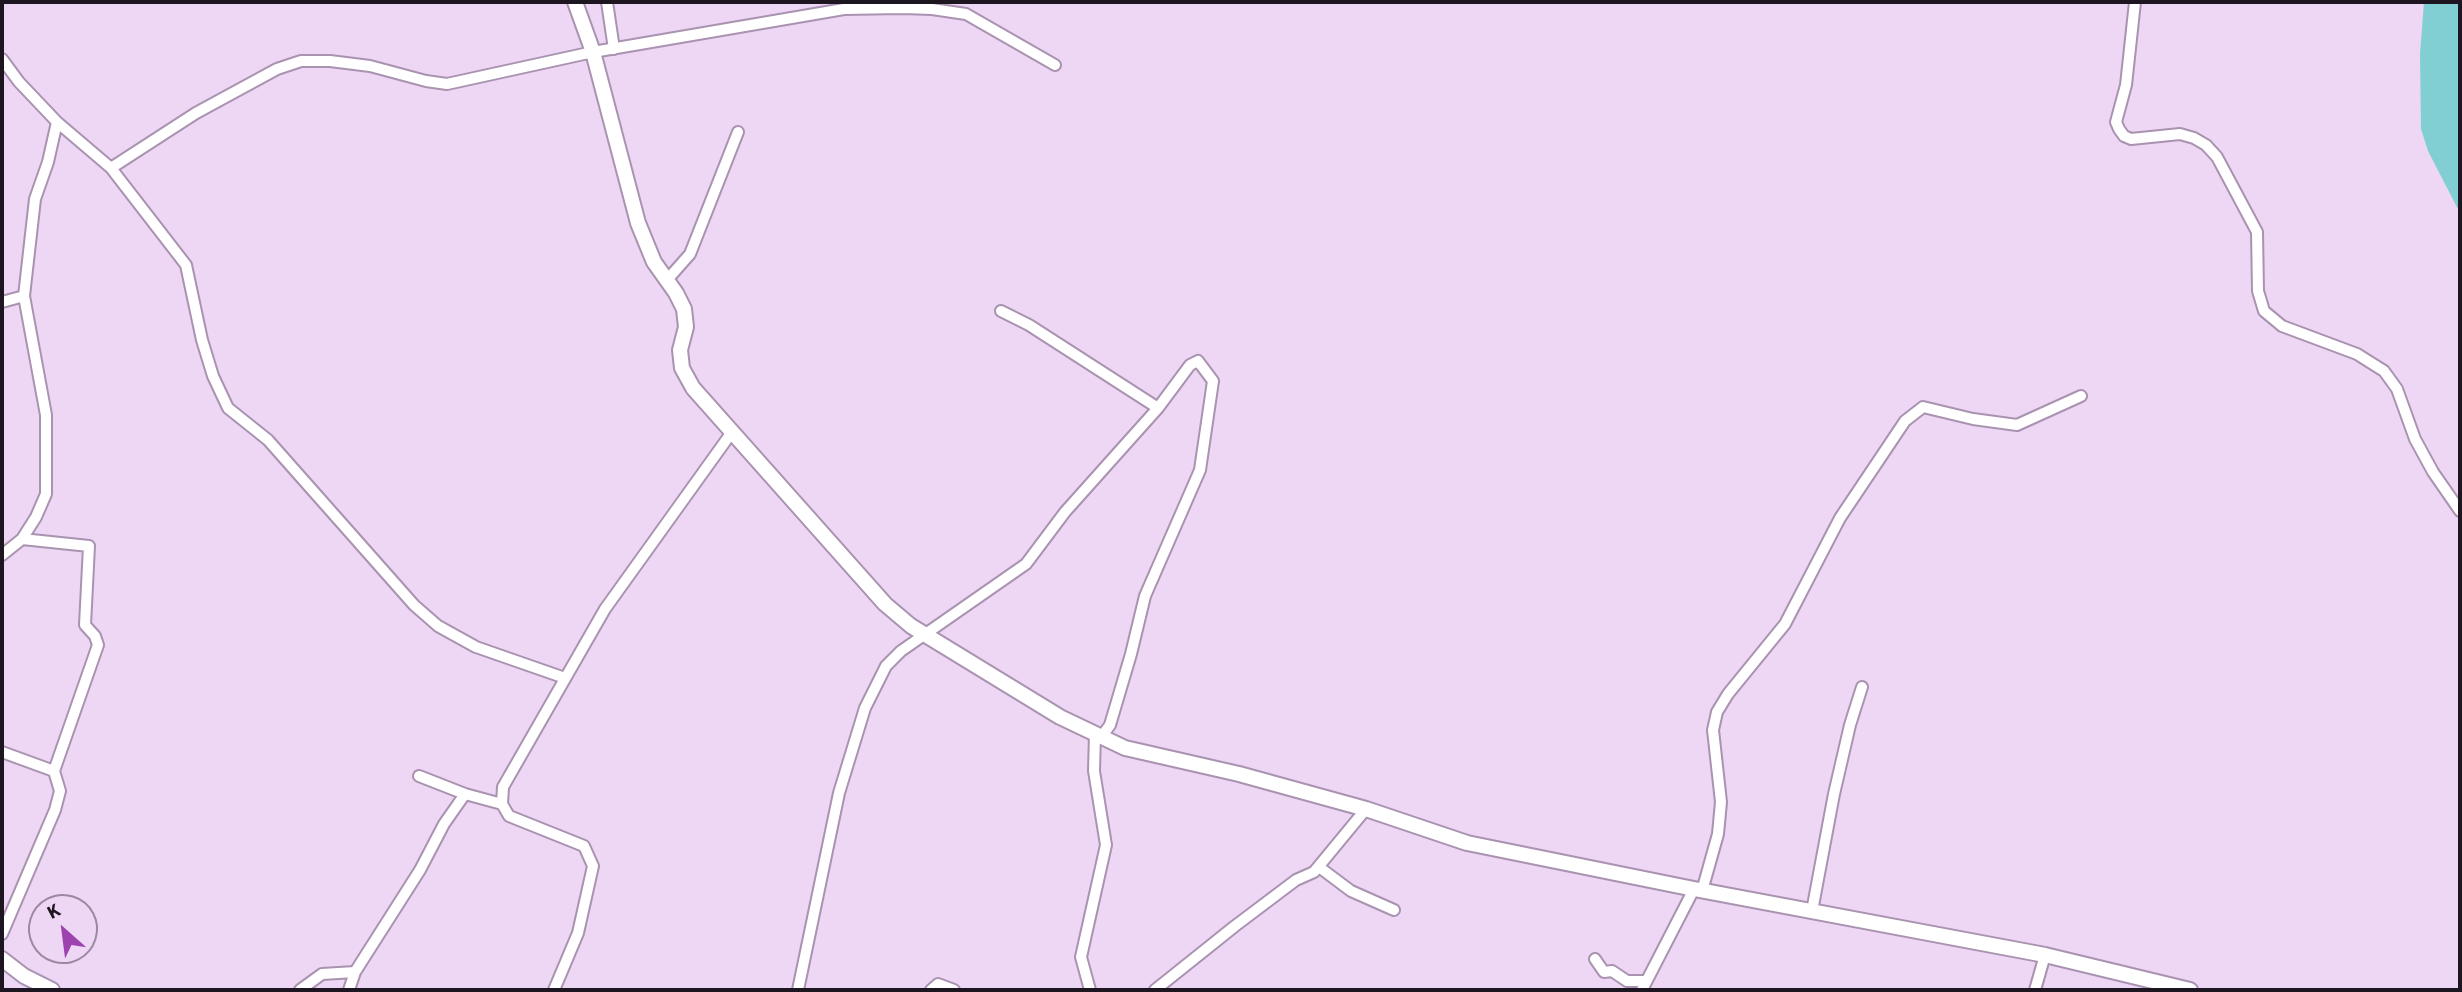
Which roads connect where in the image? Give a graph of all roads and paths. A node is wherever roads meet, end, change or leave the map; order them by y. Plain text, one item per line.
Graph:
1 (575, 2) edge
2 (607, 2) edge
3 (2135, 2) edge
4 (614, 49) junction
5 (593, 52) junction
6 (2, 59) edge
7 (1055, 65) dead end
8 (57, 122) junction
9 (738, 132) dead end
10 (111, 168) junction
11 (667, 280) junction
12 (24, 296) junction
13 (2, 302) edge
14 (1001, 312) dead end
15 (2081, 396) dead end
16 (1158, 408) junction
17 (732, 432) junction
18 (2460, 512) edge
19 (22, 539) junction
20 (2, 555) edge
21 (926, 635) junction
22 (565, 678) junction
23 (1862, 687) dead end
24 (1098, 735) junction
25 (2, 752) edge
26 (54, 771) junction
27 (419, 776) dead end
28 (465, 794) junction
29 (502, 804) junction
30 (1366, 809) junction
31 (1319, 867) junction
32 (1698, 890) junction
33 (1394, 910) dead end
34 (1812, 912) junction
35 (2, 934) edge
36 (2045, 956) junction
37 (2, 959) edge
38 (1595, 959) dead end
39 (355, 972) junction
40 (2139, 984) edge
41 (1644, 986) edge
42 (51, 990) edge
43 (300, 990) edge
44 (349, 990) edge
45 (554, 990) edge
46 (798, 990) edge
47 (931, 990) edge
48 (954, 990) edge
49 (1093, 990) edge
50 (1154, 990) edge
51 (2035, 990) edge
52 (2190, 990) edge

1 - 5 street
2 - 4 street
3 - 18 street
4 - 5 street
4 - 7 street
5 - 10 street
5 - 11 street
6 - 8 street
8 - 10 street
8 - 12 street
9 - 11 street
10 - 22 street
11 - 17 street
12 - 13 street
12 - 19 street
14 - 16 street
15 - 32 street
16 - 21 street
16 - 24 street
17 - 21 street
17 - 22 street
19 - 20 street
19 - 26 street
21 - 24 street
21 - 46 street
22 - 29 street
23 - 34 street
24 - 30 street
24 - 49 street
25 - 26 street
26 - 35 street
27 - 28 street
28 - 29 street
28 - 39 street
29 - 45 street
30 - 31 street
30 - 32 street
31 - 33 street
31 - 50 street
32 - 34 street
32 - 41 street
34 - 36 street
36 - 40 street
36 - 51 street
37 - 42 street
38 - 41 street
39 - 43 street
39 - 44 street
40 - 52 street
47 - 48 street

